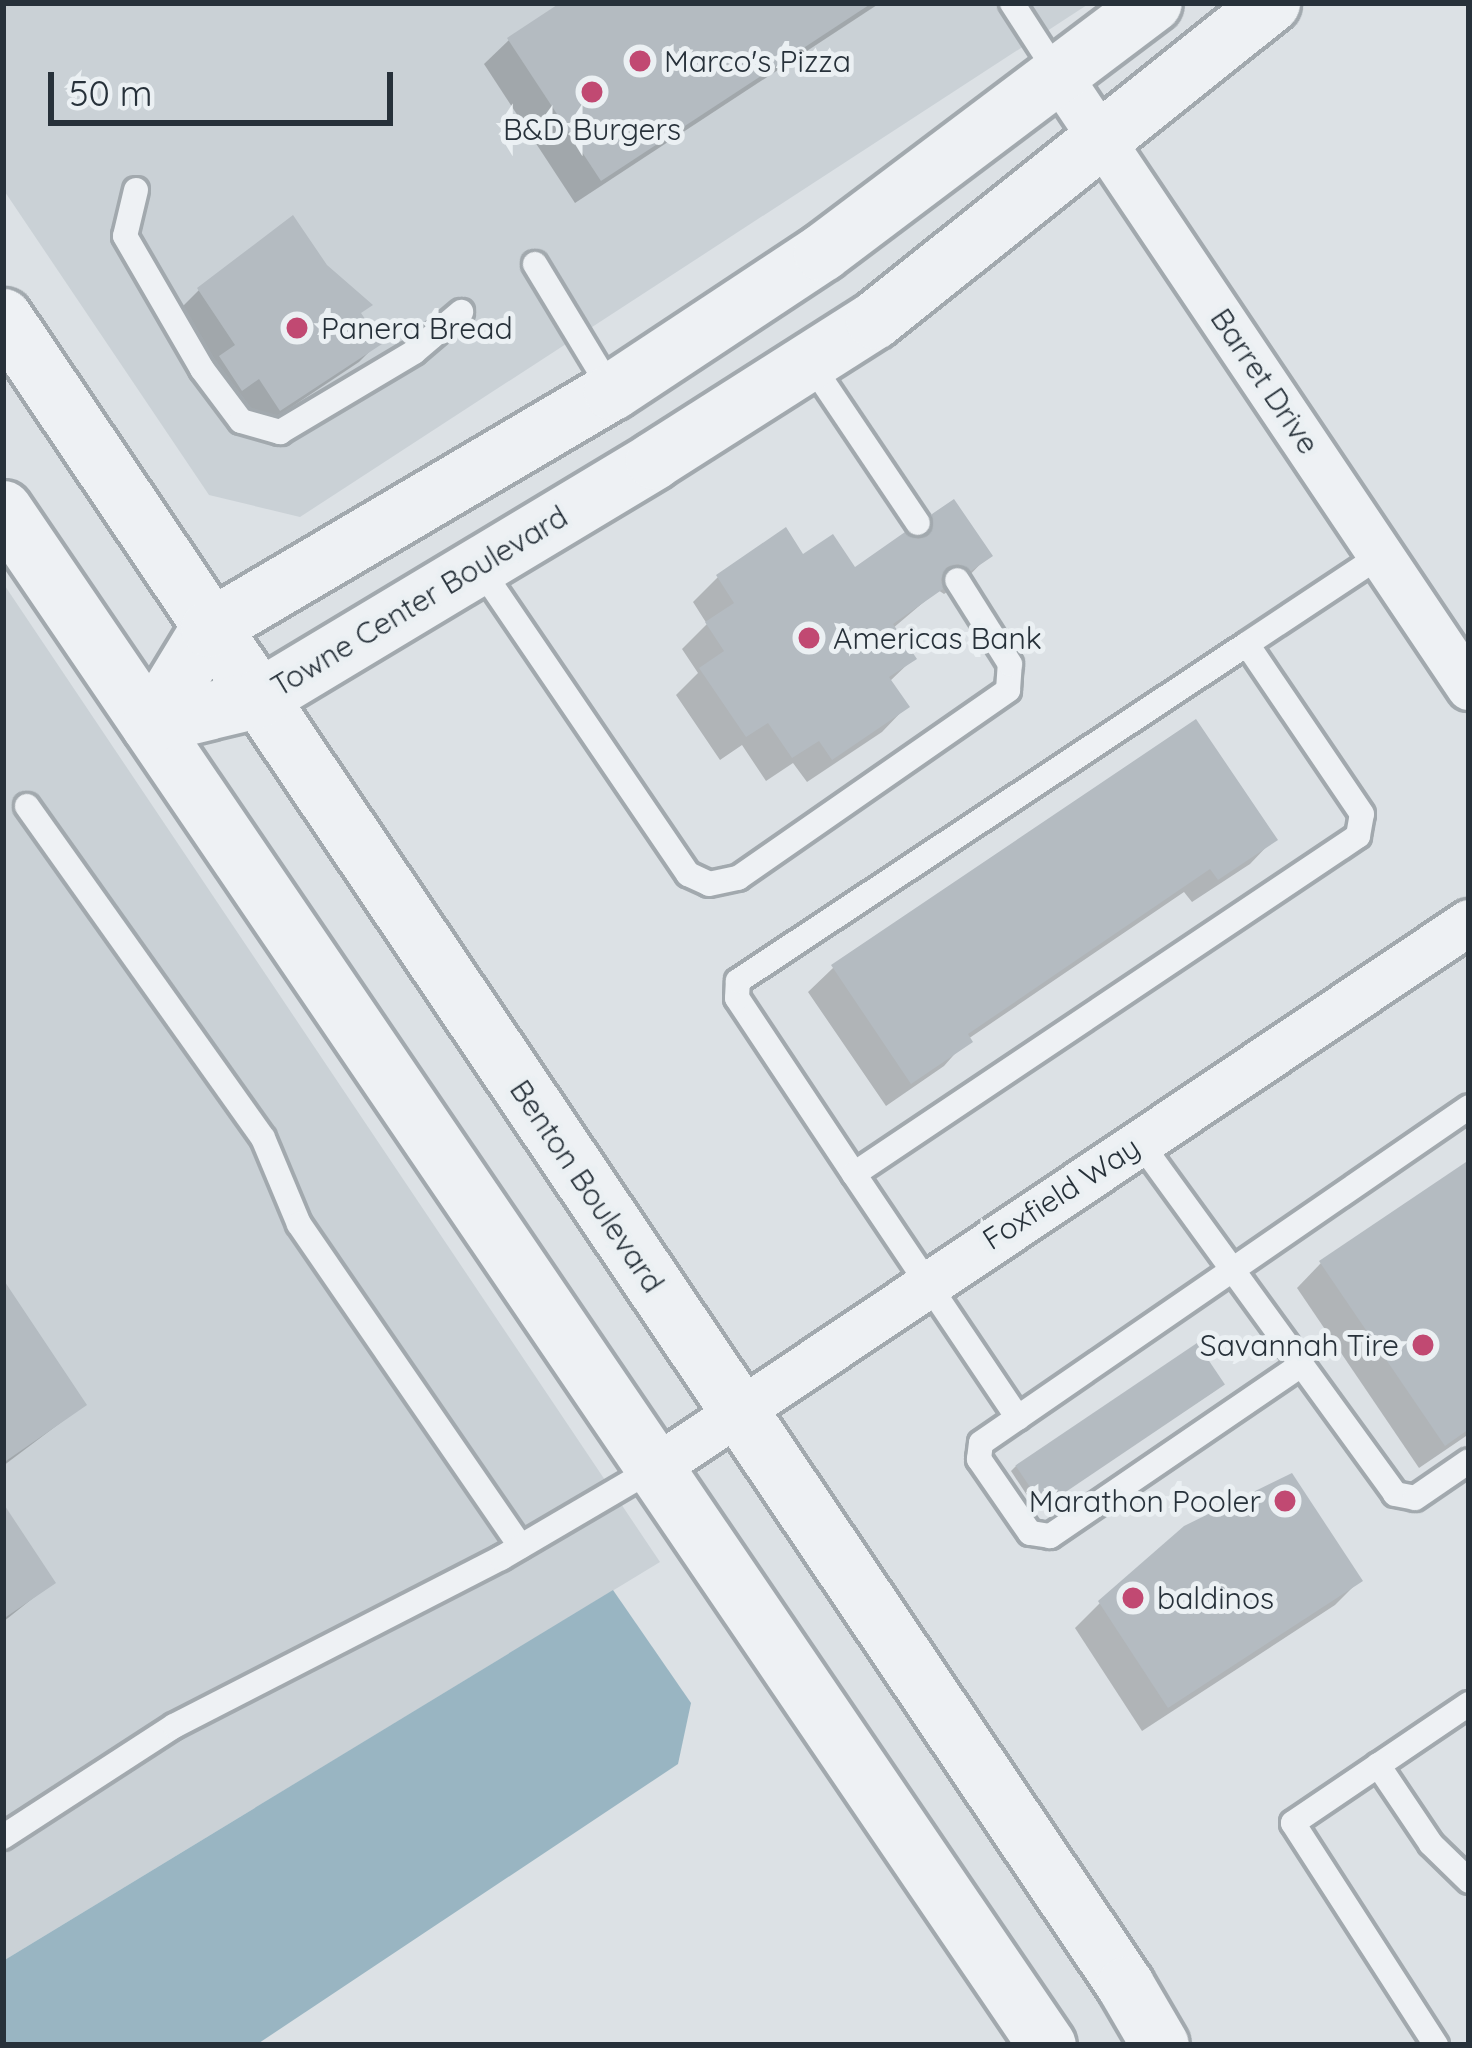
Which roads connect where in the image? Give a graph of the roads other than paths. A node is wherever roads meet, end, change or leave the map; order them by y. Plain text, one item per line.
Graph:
1 (1012, 3) edge
2 (1153, 3) edge
3 (1271, 3) edge
4 (1059, 76) junction
5 (1104, 140) junction
6 (136, 190) dead end
7 (535, 264) dead end
8 (6, 309) edge
9 (461, 312) dead end
10 (809, 361) junction
11 (612, 391) junction
12 (654, 460) junction
13 (432, 493) junction
14 (3, 509) edge
15 (918, 523) dead end
16 (1381, 555) junction
17 (477, 563) junction
18 (957, 580) dead end
19 (209, 628) junction
20 (1247, 644) junction
21 (1469, 687) edge
22 (257, 699) junction
23 (150, 724) junction
24 (27, 806) dead end
25 (1469, 922) edge
26 (1469, 1107) edge
27 (1139, 1141) junction
28 (854, 1174) junction
29 (1233, 1270) junction
30 (923, 1283) junction
31 (1301, 1365) junction
32 (737, 1409) junction
33 (1018, 1418) junction
34 (1469, 1461) edge
35 (656, 1467) junction
36 (520, 1546) junction
37 (1469, 1704) edge
38 (1378, 1766) junction
39 (3, 1837) edge
40 (1469, 1881) edge
41 (1047, 2045) edge
42 (1160, 2045) edge
43 (1436, 2045) edge

1 - 4 lane
2 - 4 street
3 - 5 street, Towne Center Boulevard
4 - 5 street, Barret Drive
4 - 11 street
5 - 10 street, Towne Center Boulevard
5 - 16 street, Barret Drive
6 - 9 lane
7 - 11 lane
8 - 19 street, Benton Boulevard
10 - 12 street, Towne Center Boulevard
10 - 15 lane
11 - 12 street
11 - 13 street
12 - 17 street, Towne Center Boulevard
13 - 17 street
13 - 19 street
14 - 23 street
16 - 20 lane
16 - 21 street, Barret Drive
17 - 18 lane
17 - 22 street, Towne Center Boulevard
19 - 22 street, Benton Boulevard
19 - 23 street
20 - 28 lane
20 - 28 lane
22 - 23 street, Towne Center Boulevard
22 - 32 street, Benton Boulevard
23 - 35 street
24 - 36 lane
25 - 27 street, Foxfield Way
26 - 29 lane
27 - 29 lane
27 - 30 street, Foxfield Way
28 - 30 lane
29 - 31 lane
29 - 33 lane
30 - 32 street, Foxfield Way
30 - 33 lane
31 - 33 lane
31 - 34 lane
32 - 35 street, Foxfield Way
32 - 42 street, Benton Boulevard
35 - 36 lane
35 - 41 street
36 - 39 lane
37 - 38 lane
38 - 40 lane
38 - 43 lane

